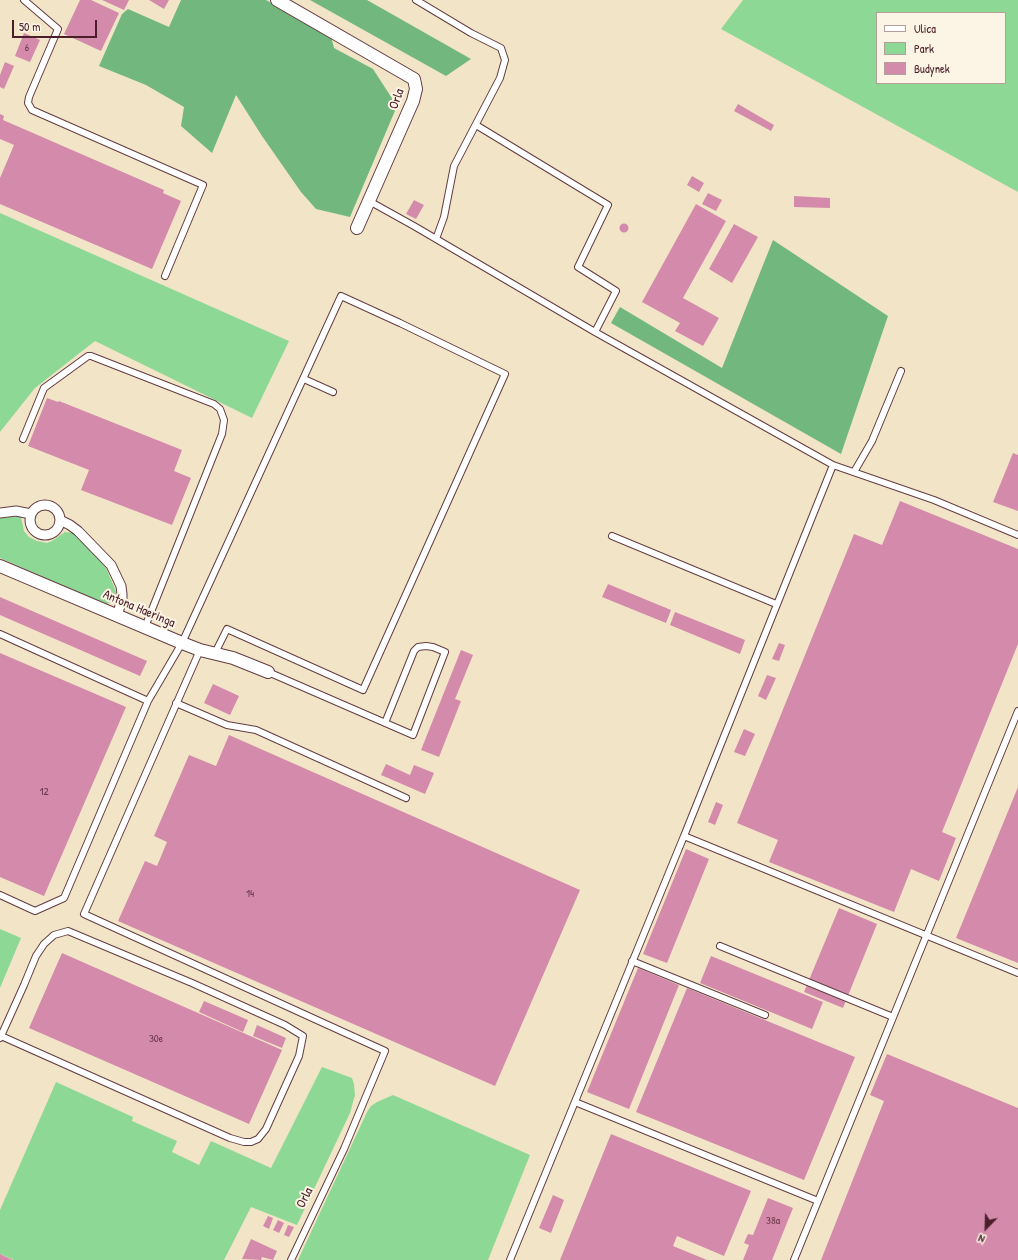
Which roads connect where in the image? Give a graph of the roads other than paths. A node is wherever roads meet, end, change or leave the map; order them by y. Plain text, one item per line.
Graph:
1 (24, 0) edge
2 (277, 0) edge
3 (416, 0) edge
4 (476, 125) junction
5 (368, 201) junction
6 (357, 228) dead end
7 (436, 239) junction
8 (165, 276) dead end
9 (595, 332) junction
10 (901, 371) dead end
11 (304, 379) junction
12 (333, 392) dead end
13 (23, 439) dead end
14 (833, 465) junction
15 (854, 472) junction
16 (0, 513) edge
17 (31, 514) junction
18 (60, 520) junction
19 (1018, 535) edge
20 (612, 536) dead end
21 (0, 566) edge
22 (776, 604) junction
23 (118, 616) junction
24 (145, 627) junction
25 (0, 634) edge
26 (182, 643) junction
27 (200, 650) junction
28 (215, 653) junction
29 (268, 672) joint
30 (148, 701) junction
31 (176, 703) junction
32 (1018, 711) edge
33 (385, 723) junction
34 (406, 798) dead end
35 (684, 836) junction
36 (0, 895) edge
37 (927, 935) junction
38 (720, 946) dead end
39 (632, 961) junction
40 (1018, 973) edge
41 (765, 1015) dead end
42 (893, 1017) junction
43 (1, 1037) edge
44 (575, 1102) junction
45 (818, 1201) junction
46 (291, 1260) edge
47 (510, 1260) edge
48 (794, 1260) edge

1 - 8 lane
2 - 5 street, Orla
3 - 4 lane
4 - 7 lane
4 - 9 lane
5 - 6 street, Orla
5 - 7 lane
7 - 9 lane
9 - 14 lane
10 - 15 lane
11 - 12 lane
11 - 26 lane
11 - 28 lane
13 - 24 lane
14 - 15 lane
14 - 22 lane
15 - 19 lane
16 - 17 street
17 - 18 street
17 - 18 street
18 - 23 street
20 - 22 lane
21 - 23 street, Antona Haeringa
22 - 35 lane
23 - 24 street, Antona Haeringa
24 - 26 street, Antona Haeringa
25 - 30 lane
26 - 27 street, Antona Haeringa
26 - 30 lane
27 - 28 street, Antona Haeringa
27 - 31 lane
28 - 29 street, Antona Haeringa
29 - 33 lane
30 - 36 lane
31 - 34 lane
31 - 46 lane, Orla
32 - 37 lane
33 - 33 lane
35 - 37 lane
35 - 39 lane
37 - 40 lane
37 - 42 lane
38 - 42 lane
39 - 41 lane
39 - 44 lane
42 - 45 lane
43 - 43 lane
44 - 45 lane
44 - 47 lane
45 - 48 lane

